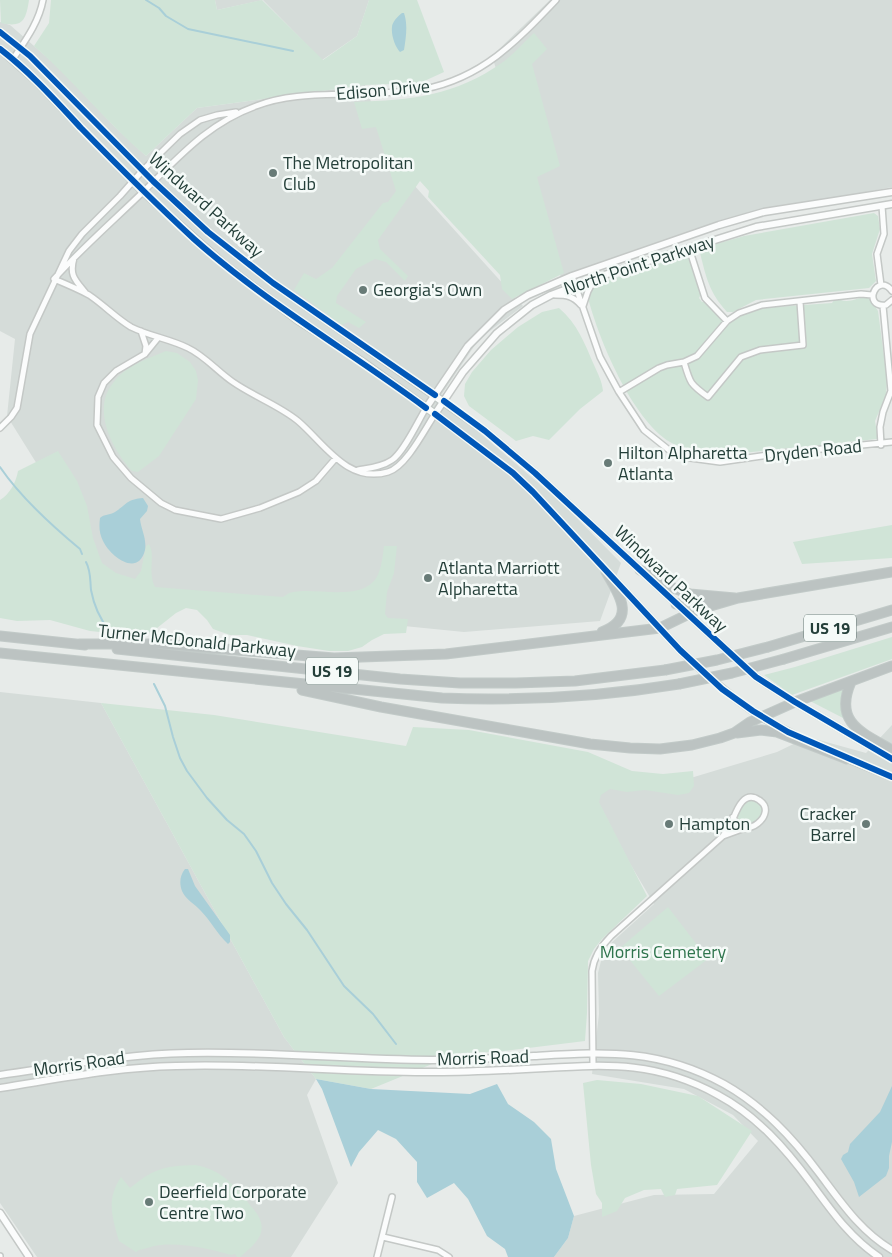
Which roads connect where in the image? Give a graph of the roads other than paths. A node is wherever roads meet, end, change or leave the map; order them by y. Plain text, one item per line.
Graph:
1 (43, 0) edge
2 (556, 0) edge
3 (0, 32) edge
4 (21, 47) junction
5 (0, 49) edge
6 (13, 59) junction
7 (242, 111) junction
8 (143, 170) junction
9 (133, 180) junction
10 (154, 181) junction
11 (144, 192) junction
12 (892, 192) edge
13 (892, 204) edge
14 (882, 206) junction
15 (688, 248) junction
16 (74, 256) junction
17 (572, 276) junction
18 (595, 278) junction
19 (54, 279) junction
20 (576, 285) junction
21 (880, 285) junction
22 (892, 291) edge
23 (87, 294) junction
24 (551, 295) junction
25 (872, 295) junction
26 (892, 300) edge
27 (800, 302) junction
28 (883, 306) junction
29 (583, 307) junction
30 (727, 321) junction
31 (141, 331) junction
32 (158, 338) junction
33 (145, 354) junction
34 (684, 362) junction
35 (891, 368) edge
36 (619, 392) junction
37 (435, 395) junction
38 (444, 401) junction
39 (426, 408) junction
40 (435, 414) junction
41 (0, 428) edge
42 (892, 442) edge
43 (881, 444) junction
44 (335, 459) junction
45 (357, 470) junction
46 (640, 570) junction
47 (606, 572) junction
48 (892, 572) edge
49 (738, 598) junction
50 (676, 604) junction
51 (718, 604) junction
52 (892, 610) edge
53 (688, 614) junction
54 (892, 627) edge
55 (660, 628) junction
56 (0, 636) edge
57 (590, 636) junction
58 (79, 644) junction
59 (0, 653) edge
60 (892, 666) edge
61 (258, 680) junction
62 (850, 682) junction
63 (795, 702) junction
64 (761, 717) junction
65 (734, 733) junction
66 (892, 750) edge
67 (847, 758) junction
68 (892, 759) edge
69 (892, 777) edge
70 (734, 817) junction
71 (746, 828) junction
72 (723, 836) junction
73 (593, 1052) junction
74 (593, 1065) junction
75 (0, 1075) edge
76 (0, 1088) edge
77 (392, 1197) dead end
78 (0, 1213) edge
79 (383, 1237) junction
80 (892, 1250) edge
81 (29, 1257) edge
82 (377, 1257) edge
83 (450, 1257) edge
84 (879, 1257) edge

1 - 4 street
2 - 7 street, Edison Drive
3 - 4 main road, Windward Parkway
4 - 6 street
4 - 8 main road, Windward Parkway
5 - 6 main road, Windward Parkway
6 - 9 main road, Windward Parkway
7 - 8 street, Edison Drive
7 - 10 street, Edison Drive
8 - 9 street, Edison Drive
8 - 10 main road, Windward Parkway
9 - 11 main road, Windward Parkway
9 - 19 street, Edison Drive
10 - 11 street, Edison Drive
10 - 37 main road, Windward Parkway
11 - 16 street, Edison Drive
11 - 39 main road, Windward Parkway
12 - 17 street, North Point Parkway
13 - 14 street, North Point Parkway
14 - 15 street, North Point Parkway
14 - 21 street
15 - 18 street, North Point Parkway
15 - 30 street
16 - 19 street, Edison Drive
16 - 23 street
17 - 20 street, Dryden Road
17 - 37 street, North Point Parkway
18 - 20 street, North Point Parkway
18 - 29 street
19 - 23 street
19 - 41 street
20 - 24 street, North Point Parkway
20 - 29 street, Dryden Road
21 - 22 street
21 - 25 street
23 - 31 street
24 - 29 street
24 - 38 street, North Point Parkway
25 - 27 street
25 - 28 street
26 - 28 street
27 - 30 street
27 - 34 street
28 - 35 street
29 - 36 street, Dryden Road
30 - 34 street
31 - 32 street
31 - 33 street
32 - 33 street
32 - 44 street
33 - 44 street
34 - 36 street
35 - 43 street
36 - 43 street, Dryden Road
37 - 38 main road, Windward Parkway
37 - 39 street, North Point Parkway
38 - 40 street, North Point Parkway
38 - 46 main road, Windward Parkway
39 - 40 main road, Windward Parkway
39 - 45 street
40 - 45 street
40 - 47 main road, Windward Parkway
42 - 43 street, Dryden Road
44 - 45 street
46 - 49 highway
46 - 50 main road, Windward Parkway
47 - 55 main road, Windward Parkway
47 - 57 highway
48 - 49 highway
49 - 51 highway
50 - 51 highway
50 - 53 main road, Windward Parkway
51 - 53 highway
52 - 58 highway, Turner McDonald Parkway / US 19, bridge
53 - 55 highway
53 - 63 main road, Windward Parkway
54 - 61 highway, Turner McDonald Parkway / US 19, bridge
55 - 57 highway
55 - 64 main road, Windward Parkway
56 - 58 highway, Turner McDonald Parkway / US 19
57 - 58 highway
59 - 61 highway, Turner McDonald Parkway / US 19
60 - 62 highway
61 - 65 highway
62 - 63 highway
62 - 66 highway
63 - 64 highway
63 - 68 main road, Windward Parkway
64 - 65 highway
64 - 67 main road, Windward Parkway
65 - 67 highway
67 - 69 main road, Windward Parkway
70 - 71 street
70 - 71 street
70 - 72 street
71 - 72 street
72 - 73 street
73 - 74 street
73 - 75 street, Morris Road
73 - 80 street, Morris Road
74 - 76 street, Morris Road
74 - 84 street, Morris Road
77 - 79 street
78 - 81 street
79 - 82 street
79 - 83 street

